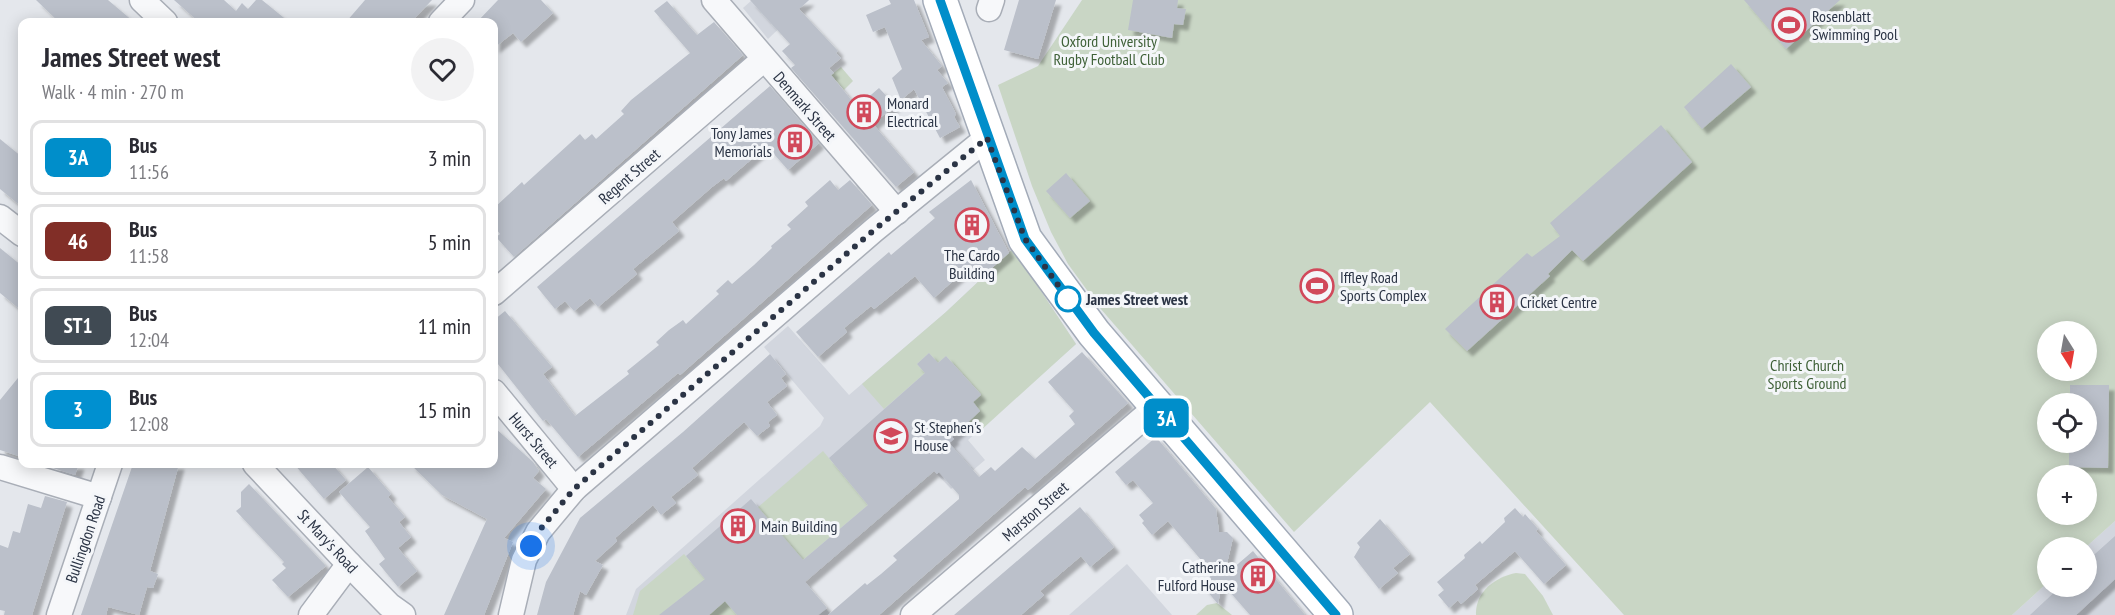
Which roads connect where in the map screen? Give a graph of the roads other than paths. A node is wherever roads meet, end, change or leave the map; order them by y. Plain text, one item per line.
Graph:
1 (142, 0) edge
2 (462, 0) edge
3 (714, 0) edge
4 (940, 0) edge
5 (161, 18) edge
6 (445, 18) edge
7 (764, 59) junction
8 (987, 138) junction
9 (897, 212) junction
10 (0, 217) edge
11 (18, 231) edge
12 (498, 290) edge
13 (498, 397) edge
14 (1156, 407) junction
15 (0, 467) edge
16 (109, 468) edge
17 (259, 468) edge
18 (574, 489) junction
19 (99, 497) junction
20 (349, 564) junction
21 (1332, 614) edge
22 (59, 615) edge
23 (311, 615) edge
24 (403, 615) edge
25 (511, 615) edge
26 (913, 615) edge

1 - 5 street
2 - 6 street
3 - 7 street, Denmark Street
4 - 8 main road
7 - 9 street, Denmark Street
7 - 12 street, Regent Street
8 - 9 street
8 - 14 main road
9 - 18 street
10 - 11 street
13 - 18 street, Hurst Street
14 - 21 main road
14 - 26 street, Marston Street
15 - 19 street
16 - 19 street, Bullingdon Road
17 - 20 street, St Mary's Road
18 - 25 street
19 - 22 street, Bullingdon Road
20 - 23 street
20 - 24 street, St Mary's Road

